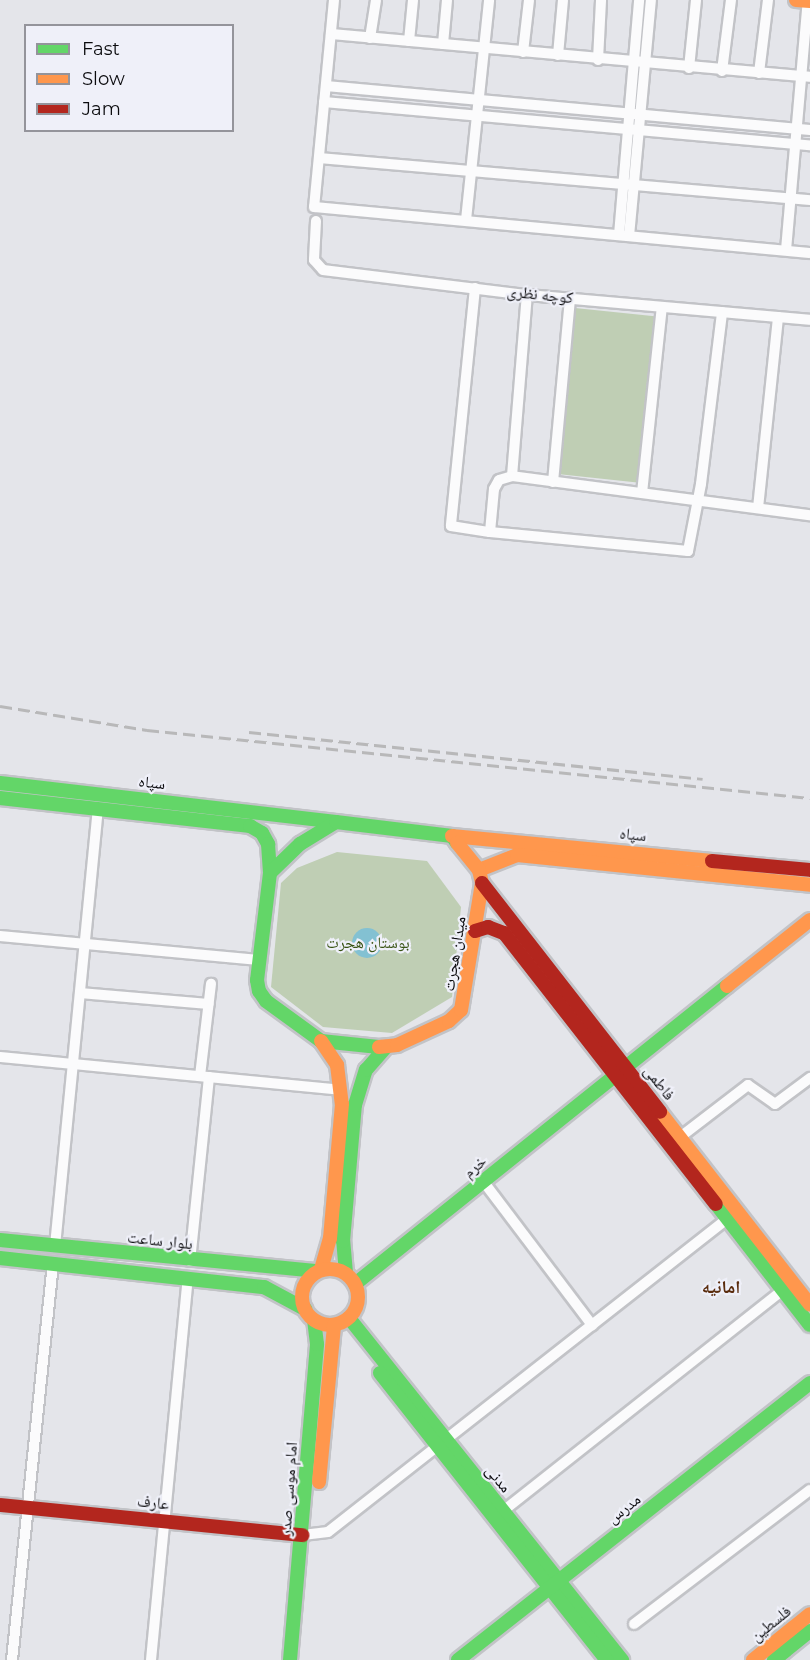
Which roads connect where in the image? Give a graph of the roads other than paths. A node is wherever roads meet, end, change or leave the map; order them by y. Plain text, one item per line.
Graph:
1 (334, 0) edge
2 (375, 0) edge
3 (413, 0) edge
4 (447, 0) edge
5 (489, 0) edge
6 (529, 0) edge
7 (564, 0) edge
8 (601, 0) edge
9 (639, 0) edge
10 (651, 0) edge
11 (696, 0) edge
12 (731, 0) edge
13 (768, 0) edge
14 (804, 1) edge
15 (331, 34) junction
16 (370, 38) junction
17 (409, 41) junction
18 (442, 44) junction
19 (484, 47) junction
20 (523, 52) junction
21 (558, 56) junction
22 (598, 60) junction
23 (640, 65) junction
24 (689, 68) junction
25 (722, 71) junction
26 (759, 74) junction
27 (806, 77) edge
28 (326, 86) junction
29 (478, 100) junction
30 (324, 102) junction
31 (635, 114) junction
32 (477, 115) junction
33 (634, 129) junction
34 (797, 129) junction
35 (810, 130) edge
36 (795, 144) junction
37 (810, 145) edge
38 (319, 158) junction
39 (472, 170) junction
40 (629, 184) junction
41 (790, 198) junction
42 (810, 200) edge
43 (316, 220) dead end
44 (466, 220) junction
45 (624, 236) junction
46 (786, 250) junction
47 (810, 252) edge
48 (475, 288) junction
49 (528, 295) junction
50 (570, 298) junction
51 (662, 307) junction
52 (722, 312) junction
53 (778, 317) junction
54 (810, 320) edge
55 (512, 476) junction
56 (553, 482) junction
57 (642, 493) junction
58 (695, 500) junction
59 (758, 508) junction
60 (810, 514) edge
61 (490, 532) junction
62 (0, 783) edge
63 (100, 793) junction
64 (0, 798) edge
65 (98, 809) junction
66 (336, 822) junction
67 (452, 836) junction
68 (810, 870) edge
69 (270, 873) junction
70 (481, 877) junction
71 (810, 885) edge
72 (810, 920) edge
73 (475, 931) junction
74 (0, 936) edge
75 (85, 945) junction
76 (259, 960) junction
77 (211, 984) dead end
78 (80, 993) junction
79 (209, 1005) junction
80 (321, 1041) junction
81 (385, 1048) junction
82 (0, 1057) edge
83 (73, 1064) junction
84 (621, 1071) junction
85 (205, 1076) junction
86 (810, 1078) edge
87 (340, 1090) junction
88 (675, 1141) junction
89 (483, 1181) junction
90 (732, 1215) junction
91 (0, 1240) edge
92 (55, 1246) junction
93 (0, 1258) edge
94 (190, 1261) junction
95 (52, 1264) junction
96 (319, 1270) junction
97 (345, 1273) junction
98 (188, 1278) junction
99 (356, 1284) junction
100 (783, 1290) junction
101 (810, 1305) edge
102 (305, 1310) junction
103 (315, 1321) junction
104 (341, 1322) junction
105 (592, 1325) junction
106 (810, 1325) edge
107 (810, 1383) edge
108 (441, 1443) junction
109 (810, 1490) edge
110 (0, 1505) edge
111 (27, 1507) junction
112 (503, 1511) junction
113 (165, 1521) junction
114 (308, 1536) junction
115 (554, 1585) junction
116 (810, 1614) edge
117 (634, 1624) dead end
118 (810, 1630) edge
119 (12, 1660) edge
120 (151, 1660) edge
121 (290, 1660) edge
122 (302, 1660) edge
123 (458, 1660) edge
124 (607, 1660) edge
125 (622, 1660) edge
126 (753, 1660) edge
127 (774, 1660) edge

1 - 15 street
2 - 16 street
3 - 17 street
4 - 18 street
5 - 19 street
6 - 20 street
7 - 21 street
8 - 22 street
9 - 23 street
10 - 23 street
11 - 24 street
12 - 25 street
13 - 26 street
14 - 27 street
15 - 16 street
15 - 28 street
16 - 17 street
17 - 18 street
18 - 19 street
19 - 20 street
19 - 29 street
20 - 21 street
21 - 22 street
22 - 23 street
23 - 24 street
23 - 31 street
24 - 25 street
25 - 26 street
26 - 27 street
27 - 34 street
28 - 29 street
28 - 30 street
29 - 31 street
29 - 32 street
30 - 32 street
30 - 38 street
31 - 33 street
31 - 34 street
32 - 33 street
32 - 39 street
33 - 36 street
33 - 40 street
34 - 35 street
34 - 36 street
36 - 37 street
36 - 41 street
38 - 39 street
38 - 44 street
39 - 40 street
39 - 44 street
40 - 41 street
40 - 45 street
41 - 42 street
41 - 46 street
43 - 48 street, کوچه نظری
44 - 45 street
45 - 46 street
46 - 47 street
48 - 49 street, کوچه نظری
48 - 61 street
49 - 50 street, کوچه نظری
49 - 55 street
50 - 51 street, کوچه نظری
50 - 56 street
51 - 52 street, کوچه نظری
51 - 57 street
52 - 53 street, کوچه نظری
52 - 58 street
53 - 54 street, کوچه نظری
53 - 59 street
55 - 56 street
55 - 61 street
56 - 57 street
57 - 58 street
58 - 59 street
58 - 61 street
59 - 60 street
62 - 63 main road, سپاه
63 - 65 main road
63 - 66 main road, سپاه
64 - 65 main road, سپاه
65 - 69 main road, سپاه
65 - 75 street
66 - 67 main road
66 - 69 main road
67 - 68 main road, سپاه
67 - 70 main road
69 - 76 main road, میدان هجرت
70 - 71 main road, سپاه
70 - 73 main road, میدان هجرت
70 - 84 main road, فاطمی
72 - 84 main road, خرم
73 - 81 main road, میدان هجرت
73 - 84 main road, فاطمی
74 - 75 street
75 - 76 street
75 - 78 street
76 - 80 main road, میدان هجرت
77 - 79 street
78 - 79 street
78 - 83 street
79 - 85 street
80 - 81 main road, میدان هجرت
80 - 87 main road
81 - 97 main road
82 - 83 street
83 - 85 street
83 - 92 street
84 - 88 main road, فاطمی
84 - 89 main road, خرم
85 - 87 street
85 - 94 street
86 - 88 street
87 - 96 main road
88 - 90 main road, فاطمی
89 - 99 main road, خرم
89 - 105 street
90 - 100 main road, فاطمی
90 - 101 main road, فاطمی
90 - 105 street
91 - 92 main road, بلوار ساعت
92 - 94 main road, بلوار ساعت
93 - 95 main road, بلوار ساعت
94 - 96 main road, بلوار ساعت
95 - 98 main road, بلوار ساعت
95 - 111 street
96 - 97 main road
96 - 102 main road
97 - 99 main road
98 - 102 main road, بلوار ساعت
98 - 113 street
99 - 104 main road
100 - 106 main road, فاطمی
100 - 112 street
102 - 103 main road
103 - 104 main road
103 - 114 main road, امام موسی صدر
104 - 108 main road, مدنی
104 - 114 main road, امام موسی صدر
105 - 108 street
107 - 115 main road, مدرس
108 - 112 main road, مدنی
108 - 114 street
108 - 115 main road, مدنی
109 - 117 street
110 - 111 main road, عارف
111 - 113 main road, عارف
111 - 119 street
112 - 115 main road, مدنی
113 - 114 main road, عارف
113 - 120 street
114 - 121 main road, امام موسی صدر
114 - 122 main road, امام موسی صدر
115 - 123 main road, مدرس
115 - 124 main road, مدنی
115 - 125 main road, مدنی
116 - 126 main road, فلسطین
118 - 127 main road

